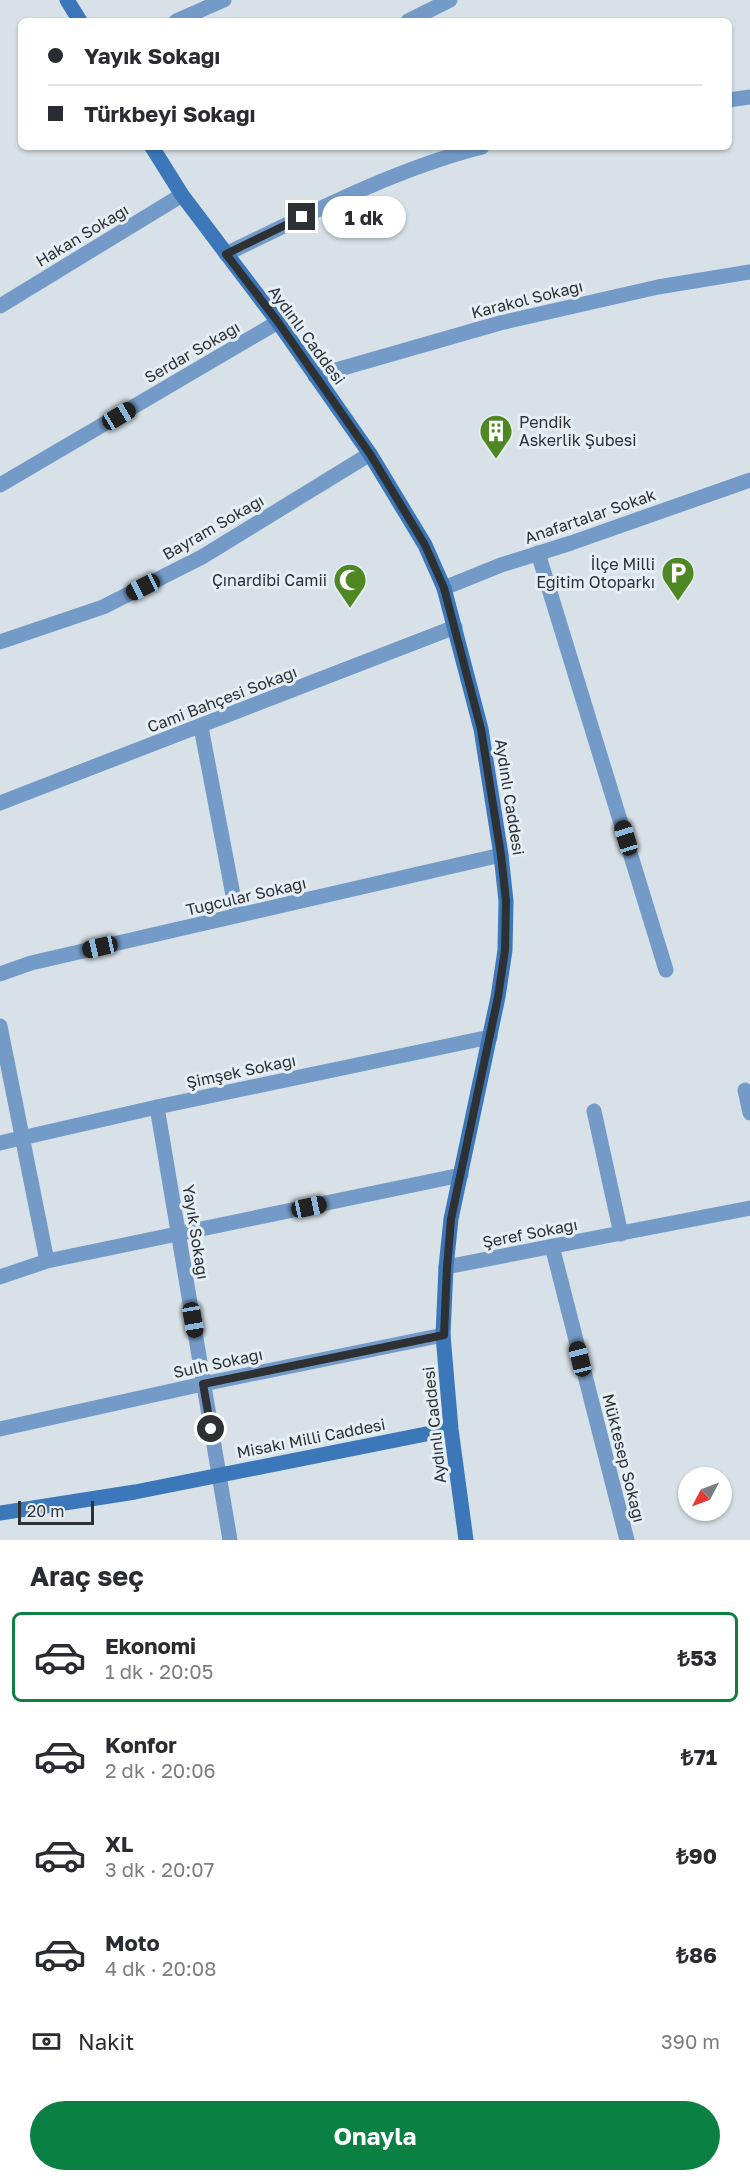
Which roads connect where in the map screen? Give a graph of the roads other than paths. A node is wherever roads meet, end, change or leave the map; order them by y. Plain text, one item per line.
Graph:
1 (67, 0) edge
2 (224, 0) edge
3 (450, 0) edge
4 (78, 18) edge
5 (183, 18) edge
6 (414, 18) edge
7 (750, 97) edge
8 (732, 100) edge
9 (155, 150) edge
10 (473, 150) edge
11 (182, 195) junction
12 (226, 254) junction
13 (750, 272) edge
14 (0, 306) edge
15 (278, 322) junction
16 (315, 376) junction
17 (370, 454) junction
18 (750, 480) edge
19 (0, 486) edge
20 (538, 553) junction
21 (444, 588) junction
22 (455, 627) junction
23 (0, 642) edge
24 (201, 727) junction
25 (0, 803) edge
26 (501, 855) junction
27 (237, 916) junction
28 (666, 970) dead end
29 (0, 974) edge
30 (0, 1026) edge
31 (490, 1037) junction
32 (745, 1090) dead end
33 (158, 1107) junction
34 (594, 1111) dead end
35 (750, 1113) edge
36 (22, 1137) junction
37 (0, 1143) edge
38 (461, 1175) junction
39 (750, 1208) edge
40 (178, 1234) junction
41 (621, 1234) junction
42 (552, 1246) junction
43 (48, 1261) junction
44 (447, 1267) junction
45 (0, 1276) edge
46 (444, 1335) junction
47 (203, 1384) junction
48 (451, 1429) junction
49 (0, 1430) edge
50 (219, 1474) junction
51 (0, 1513) edge
52 (230, 1540) edge
53 (466, 1540) edge
54 (627, 1540) edge

1 - 4 main road
2 - 5 street
3 - 6 street
7 - 8 street
9 - 11 main road, Aydınlı Caddesi
10 - 12 street
11 - 12 main road, Aydınlı Caddesi
11 - 14 street, Hakan Sokağı
12 - 15 main road, Aydınlı Caddesi
13 - 16 street, Karakol Sokağı
15 - 16 main road, Aydınlı Caddesi
15 - 19 street, Serdar Sokağı
16 - 17 main road, Aydınlı Caddesi
17 - 21 main road, Aydınlı Caddesi
17 - 23 street, Bayram Sokağı
18 - 20 street, Anafartalar Sokak
20 - 21 street, Anafartalar Sokak
20 - 28 street
21 - 22 main road, Aydınlı Caddesi
22 - 24 street, Cami Bahçesi Sokağı
22 - 26 main road, Aydınlı Caddesi
24 - 25 street, Cami Bahçesi Sokağı
24 - 27 street
26 - 27 street, Tuğcular Sokağı
26 - 31 main road, Aydınlı Caddesi
27 - 29 street, Tuğcular Sokağı
30 - 36 street
31 - 33 street, Şimşek Sokağı
31 - 38 main road, Aydınlı Caddesi
32 - 35 street
33 - 36 street, Şimşek Sokağı
33 - 40 street, Yayık Sokağı
34 - 41 street
36 - 37 street, Şimşek Sokağı
36 - 43 street
38 - 40 street
38 - 44 main road, Aydınlı Caddesi
39 - 41 street, Şeref Sokağı
40 - 43 street
40 - 47 street, Yayık Sokağı
41 - 42 street, Şeref Sokağı
42 - 44 street, Şeref Sokağı
42 - 54 street, Müktesep Sokağı
43 - 45 street
44 - 46 main road, Aydınlı Caddesi
46 - 47 street, Sulh Sokağı
46 - 48 main road, Aydınlı Caddesi
47 - 49 street, Sulh Sokağı
47 - 50 street, Yayık Sokağı
48 - 50 main road, Misakı Milli Caddesi
48 - 53 main road, Aydınlı Caddesi
50 - 51 main road, Misakı Milli Caddesi
50 - 52 street, Yayık Sokağı

